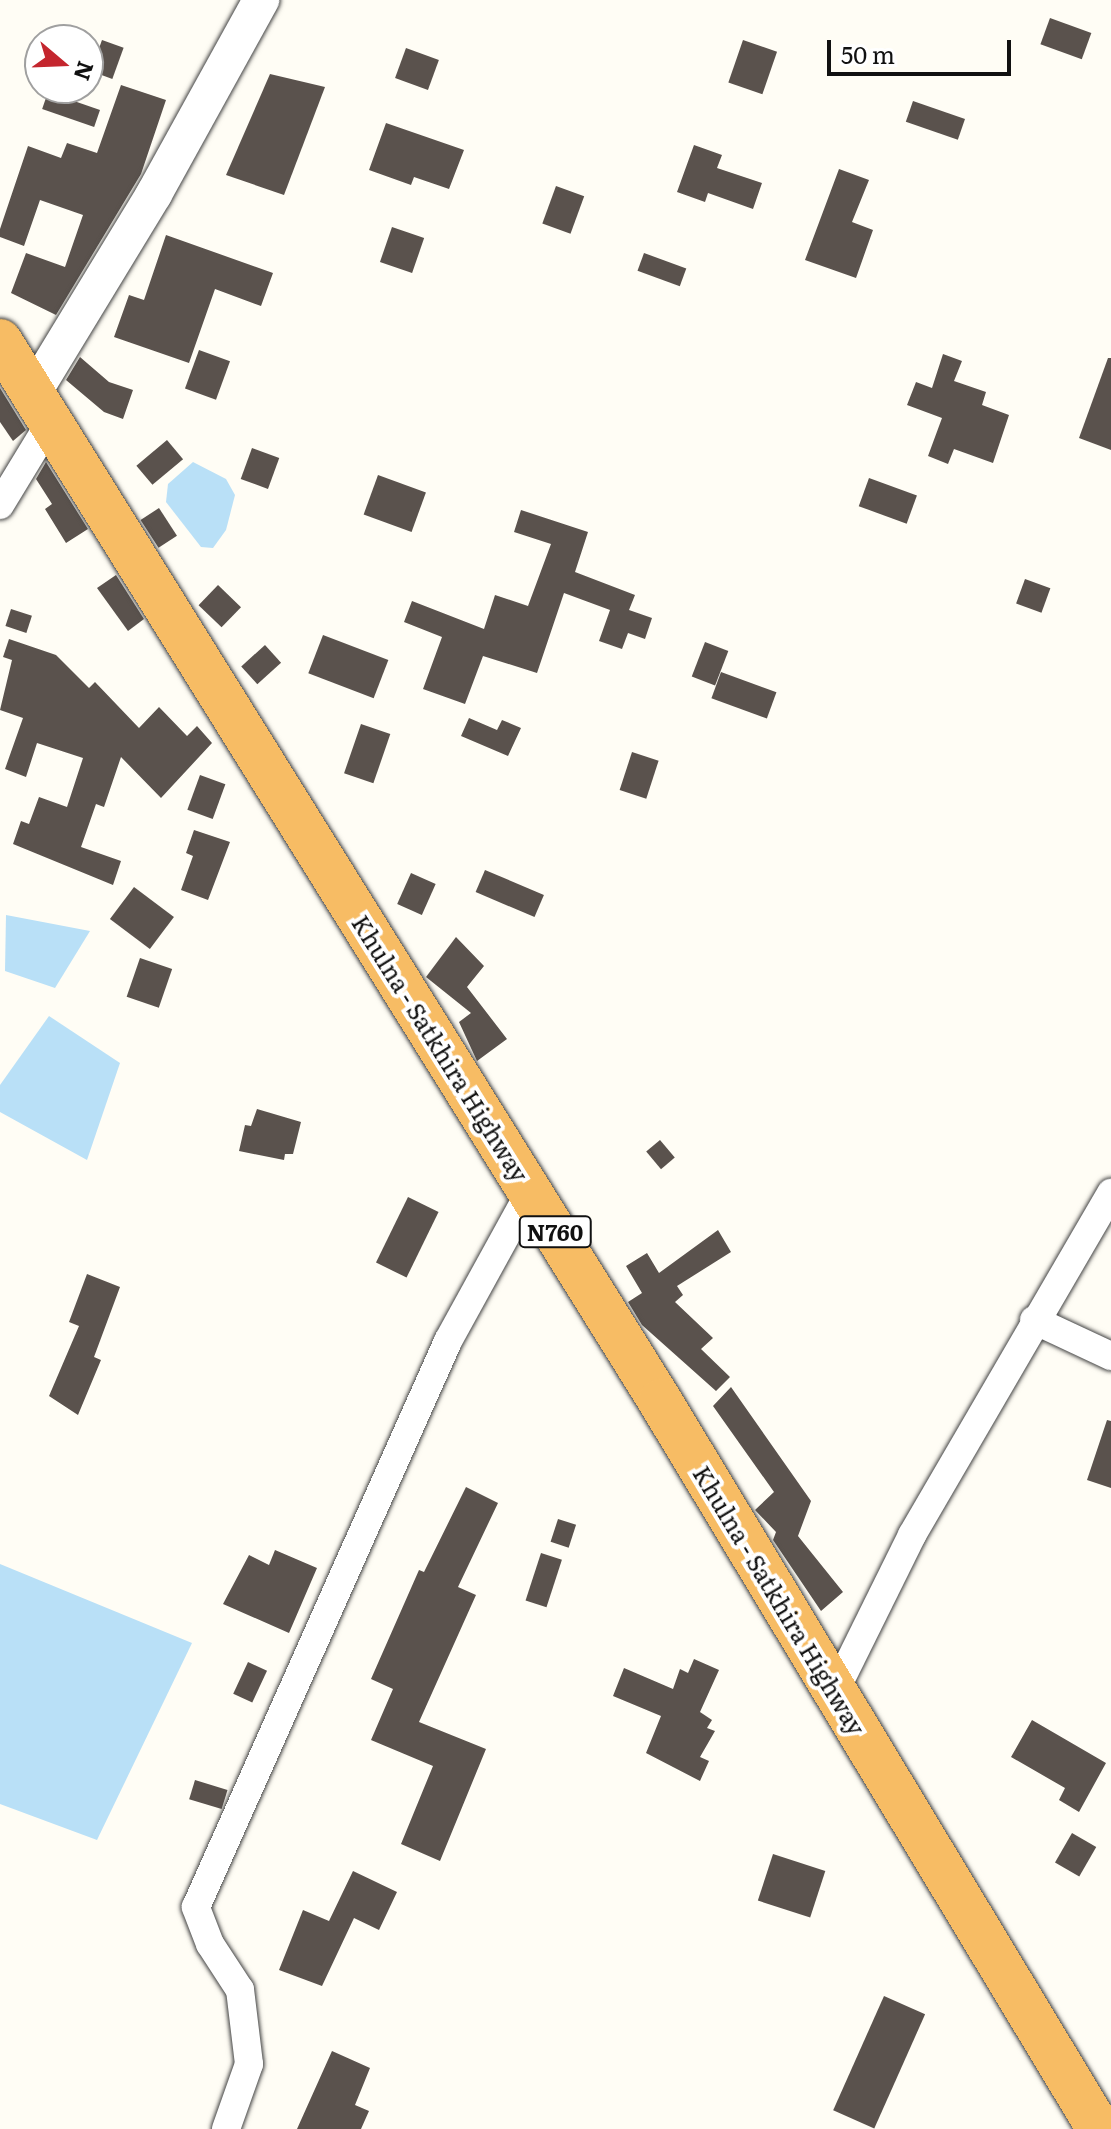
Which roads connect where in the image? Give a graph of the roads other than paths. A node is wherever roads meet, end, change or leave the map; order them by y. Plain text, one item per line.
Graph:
1 (261, 0) edge
2 (0, 341) edge
3 (42, 407) junction
4 (0, 505) edge
5 (530, 1192) junction
6 (1111, 1193) edge
7 (1034, 1320) junction
8 (1111, 1356) edge
9 (835, 1691) junction
10 (226, 2129) edge
11 (1099, 2129) edge

1 - 3 street
2 - 3 highway, Khulna - Satkhira Highway / N760
3 - 4 street
3 - 5 highway, Khulna - Satkhira Highway / N760
5 - 9 highway, Khulna - Satkhira Highway / N760
5 - 10 street
6 - 7 street
7 - 8 street
7 - 9 street
9 - 11 highway, Khulna - Satkhira Highway / N760

